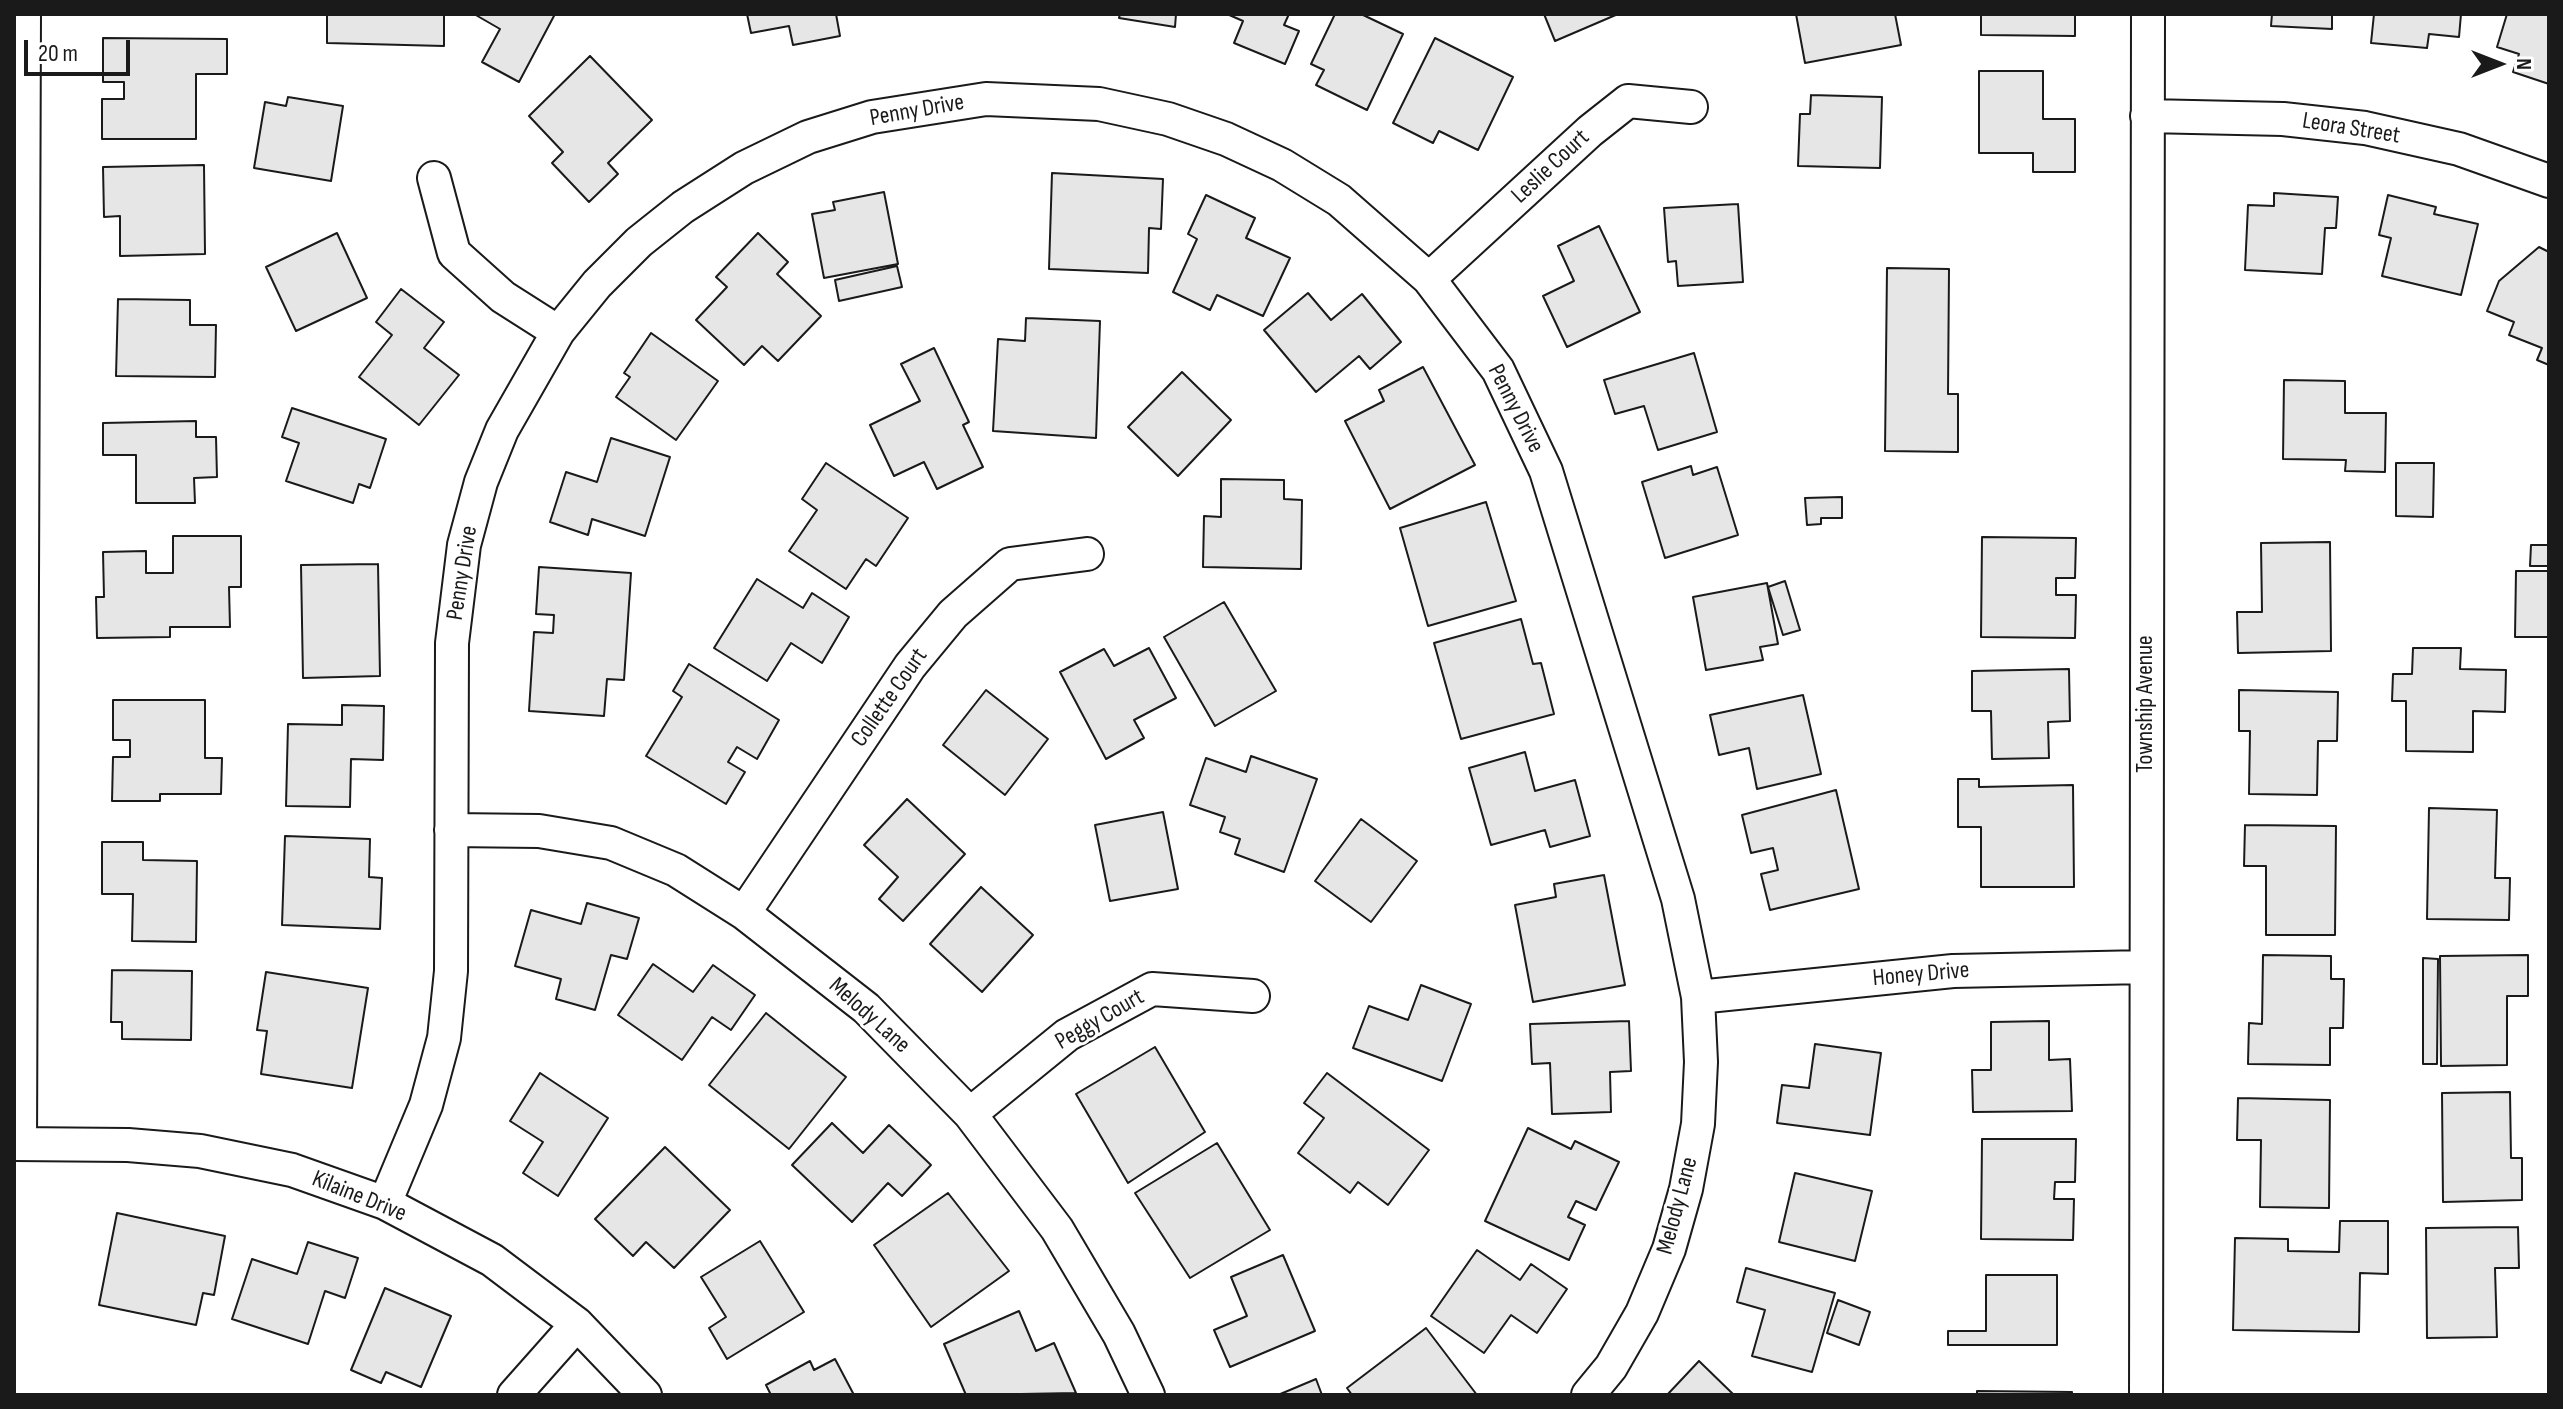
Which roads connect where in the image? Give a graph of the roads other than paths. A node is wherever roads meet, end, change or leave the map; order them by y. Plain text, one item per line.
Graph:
1 (24, 14) edge
2 (2148, 14) edge
3 (1691, 107) dead end
4 (2147, 116) junction
5 (434, 178) dead end
6 (2549, 181) edge
7 (1429, 279) junction
8 (558, 332) junction
9 (1087, 554) dead end
10 (17, 716) edge
11 (451, 830) junction
12 (744, 913) junction
13 (2146, 967) junction
14 (1253, 996) dead end
15 (1698, 997) junction
16 (970, 1114) junction
17 (17, 1144) edge
18 (385, 1203) junction
19 (577, 1324) junction
20 (514, 1395) edge
21 (645, 1395) edge
22 (1148, 1395) edge
23 (1588, 1395) edge
24 (2146, 1395) edge

1 - 10 street
2 - 4 street, Township Avenue
3 - 7 street, Leslie Court
4 - 6 street, Leora Street
4 - 13 street, Township Avenue
5 - 8 street
7 - 8 street, Penny Drive
7 - 15 street, Penny Drive
8 - 11 street, Penny Drive
9 - 12 street, Collette Court
10 - 17 street
11 - 12 street, Melody Lane
11 - 18 street, Penny Drive
12 - 16 street, Melody Lane
13 - 15 street, Honey Drive
13 - 24 street, Township Avenue
14 - 16 street, Peggy Court
15 - 23 street, Melody Lane
16 - 22 street, Melody Lane
17 - 18 street, Kilaine Drive
18 - 19 street, Kilaine Drive
19 - 20 street
19 - 21 street, Kilaine Drive

